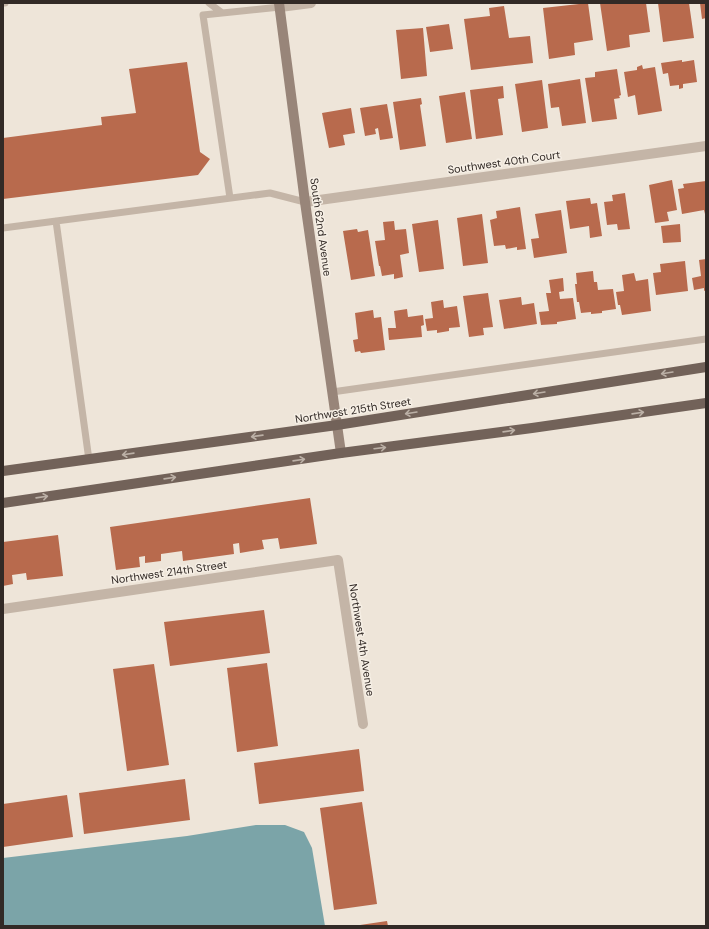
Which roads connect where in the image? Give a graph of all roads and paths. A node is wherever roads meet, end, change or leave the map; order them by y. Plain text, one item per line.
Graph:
1 (209, 3) edge
2 (311, 3) edge
3 (280, 5) edge
4 (221, 12) junction
5 (706, 146) edge
6 (230, 198) junction
7 (305, 202) junction
8 (56, 221) junction
9 (3, 228) edge
10 (706, 339) edge
11 (706, 367) edge
12 (332, 392) junction
13 (706, 403) edge
14 (337, 425) junction
15 (341, 453) junction
16 (89, 460) junction
17 (3, 471) edge
18 (3, 503) edge
19 (338, 560) joint
20 (3, 609) edge
21 (363, 724) dead end

1 - 4 lane
2 - 3 street
3 - 4 lane
3 - 7 street, South 62nd Avenue
4 - 6 lane
5 - 7 street, Southwest 40th Court
6 - 7 lane
6 - 8 lane
7 - 12 street, South 62nd Avenue
8 - 9 lane
8 - 16 lane
10 - 12 lane
11 -> 14 main road, Northwest 215th Street
12 - 14 street, South 62nd Avenue
15 -> 13 main road
14 - 15 street, South 62nd Avenue
14 -> 16 main road, Northwest 215th Street
18 -> 15 main road
16 - 17 main road, Northwest 215th Street
19 - 20 street, Northwest 214th Street
19 - 21 street, Northwest 4th Avenue

